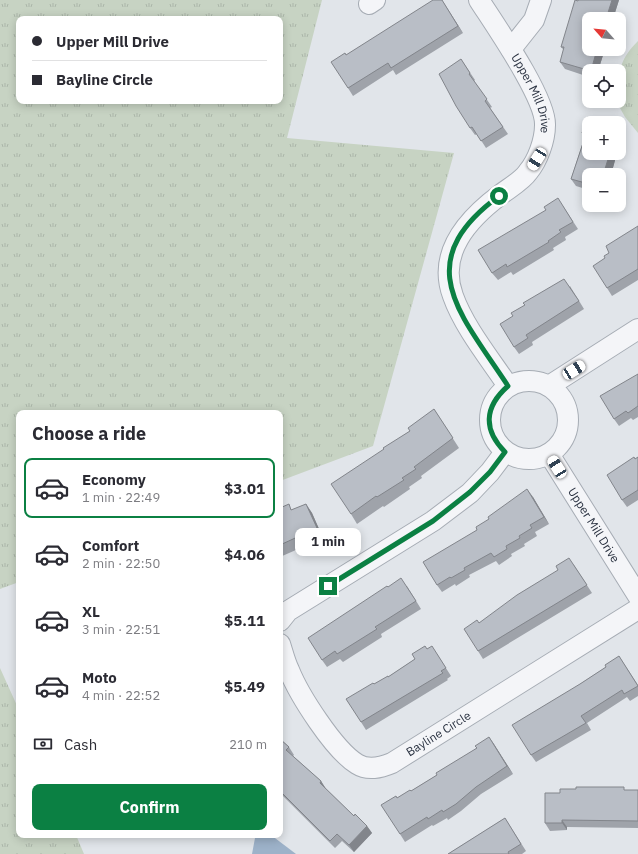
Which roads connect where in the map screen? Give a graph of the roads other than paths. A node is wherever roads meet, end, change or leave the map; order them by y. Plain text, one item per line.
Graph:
1 (479, 0) edge
2 (541, 0) edge
3 (511, 49) junction
4 (638, 329) edge
5 (508, 386) junction
6 (549, 386) junction
7 (505, 452) junction
8 (549, 454) junction
9 (638, 596) edge
10 (638, 609) edge
11 (283, 617) edge
12 (283, 653) edge

1 - 3 street, Upper Mill Drive
2 - 3 street
3 - 5 street, Upper Mill Drive
4 - 6 street
5 - 6 street
5 - 7 street
6 - 8 street
7 - 8 street
7 - 11 street
8 - 9 street, Upper Mill Drive
10 - 12 street, Bayline Circle

